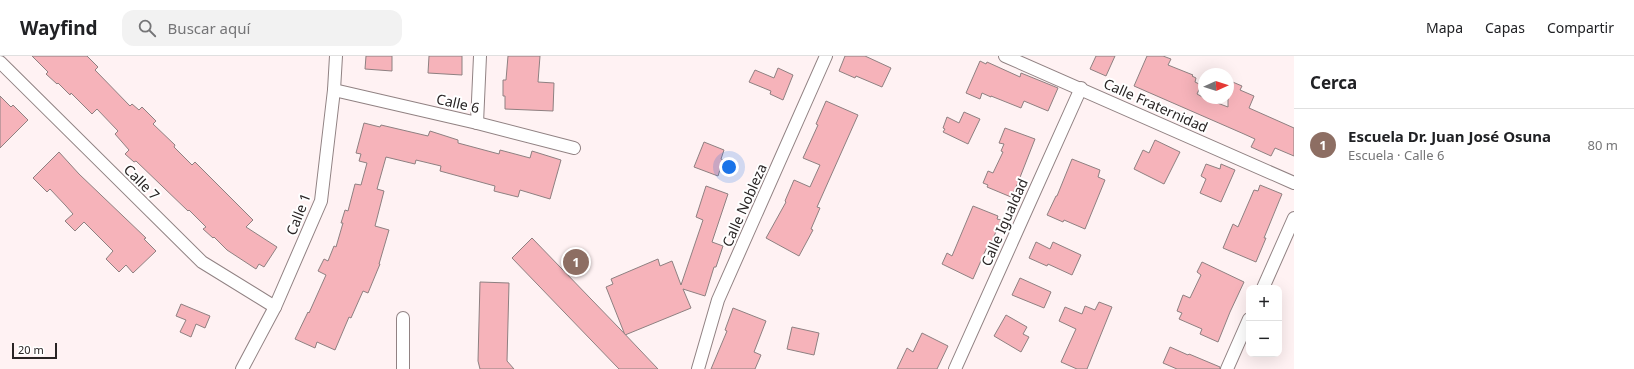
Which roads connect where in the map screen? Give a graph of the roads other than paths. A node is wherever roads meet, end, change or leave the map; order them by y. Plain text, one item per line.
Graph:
1 (336, 56) edge
2 (480, 56) edge
3 (826, 56) edge
4 (1005, 56) edge
5 (0, 62) edge
6 (1081, 88) junction
7 (334, 90) junction
8 (477, 123) junction
9 (574, 148) dead end
10 (1294, 183) edge
11 (1294, 218) edge
12 (1264, 285) edge
13 (275, 307) junction
14 (403, 318) dead end
15 (1248, 321) edge
16 (242, 369) edge
17 (403, 369) edge
18 (698, 369) edge
19 (955, 369) edge
20 (1227, 369) edge

1 - 7 street, Calle 1
2 - 8 street
3 - 18 street, Calle Nobleza
4 - 6 street, Calle Fraternidad
5 - 13 street, Calle 7
6 - 10 street, Calle Fraternidad
6 - 19 street, Calle Igualdad
7 - 8 street, Calle 6
7 - 13 street, Calle 1
8 - 9 street, Calle 6
11 - 12 street
13 - 16 street, Calle 1
14 - 17 street
15 - 20 street

